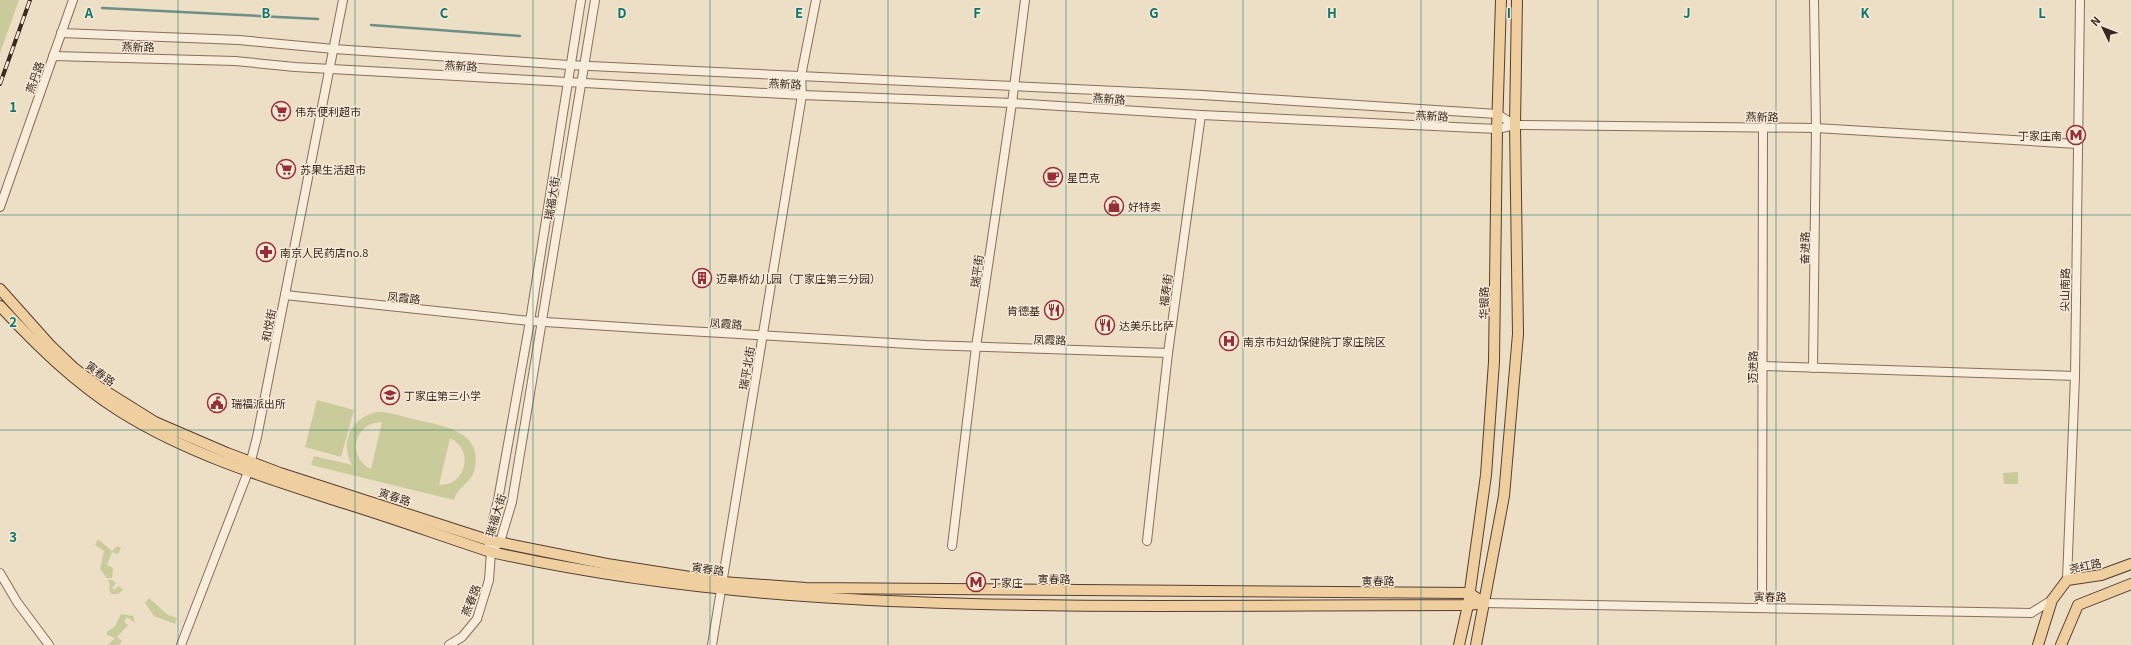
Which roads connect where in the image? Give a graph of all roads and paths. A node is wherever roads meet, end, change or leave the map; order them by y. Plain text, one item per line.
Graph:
1 (72, 0) edge
2 (344, 0) edge
3 (581, 0) edge
4 (595, 0) edge
5 (816, 0) edge
6 (1025, 0) edge
7 (1501, 0) edge
8 (1517, 0) edge
9 (1814, 0) edge
10 (2080, 0) edge
11 (61, 34) junction
12 (334, 49) junction
13 (53, 56) junction
14 (569, 65) junction
15 (584, 65) junction
16 (330, 69) junction
17 (801, 76) junction
18 (566, 81) junction
19 (582, 82) junction
20 (1014, 85) junction
21 (802, 95) junction
22 (1012, 103) junction
23 (1498, 114) junction
24 (1201, 115) junction
25 (1515, 125) junction
26 (1763, 127) junction
27 (1816, 128) junction
28 (1497, 129) junction
29 (2077, 144) junction
30 (0, 207) edge
31 (0, 289) edge
32 (285, 295) junction
33 (0, 306) edge
34 (530, 321) junction
35 (542, 322) junction
36 (763, 336) junction
37 (976, 347) junction
38 (1168, 353) junction
39 (1763, 366) junction
40 (1813, 368) junction
41 (2075, 376) junction
42 (251, 462) junction
43 (248, 472) junction
44 (488, 540) junction
45 (1147, 540) dead end
46 (500, 542) junction
47 (952, 546) dead end
48 (491, 552) junction
49 (2131, 564) edge
50 (0, 573) edge
51 (2067, 580) junction
52 (2131, 584) edge
53 (721, 586) junction
54 (1469, 593) junction
55 (2052, 600) junction
56 (1484, 604) junction
57 (1468, 605) junction
58 (1762, 608) junction
59 (49, 645) edge
60 (181, 645) edge
61 (449, 645) edge
62 (712, 645) edge
63 (1459, 645) edge
64 (1476, 645) edge
65 (2038, 645) edge
66 (2061, 645) edge

1 - 11 street, 燕丹路
2 - 12 street, 和悦街
3 - 14 street, 瑞福大街
4 - 15 street, 瑞福大街
5 - 17 street, 瑞平北街
6 - 20 street, 瑞平街
7 - 23 main road, 华银路
8 - 25 main road
9 - 27 street, 奋进路
10 - 29 street, 尖山南路
11 - 12 street, 燕新路
11 - 13 street, 燕丹路
12 - 14 street, 燕新路
12 - 16 street, 和悦街
13 - 16 street, 燕新路
13 - 30 street, 燕丹路
14 - 15 street, 燕新路
14 - 18 street, 瑞福大街
15 - 17 street, 燕新路
15 - 19 street, 瑞福大街
16 - 18 street, 燕新路
16 - 32 street, 和悦街
17 - 20 street, 燕新路
17 - 21 street, 瑞平北街
18 - 19 street, 燕新路
18 - 34 street, 瑞福大街
19 - 21 street, 燕新路
19 - 35 street, 瑞福大街
20 - 22 street, 瑞平街
20 - 23 street, 燕新路
21 - 22 street, 燕新路
21 - 36 street, 瑞平北街
22 - 24 street, 燕新路
22 - 37 street, 瑞平街
23 - 25 street, 燕新路
23 - 28 main road, 华银路
24 - 28 street, 燕新路
24 - 38 street, 福寿街
25 - 26 street, 燕新路
25 - 28 street, 燕新路
25 - 56 main road
26 - 27 street, 燕新路
26 - 39 street, 迈进路
27 - 29 street, 燕新路
27 - 40 street, 奋进路
28 - 54 main road, 华银路
29 - 41 street, 尖山南路
31 - 42 main road, 寅春路
32 - 34 street, 凤霞路
32 - 42 street, 和悦街
33 - 43 main road, 寅春路
34 - 35 street, 凤霞路
34 - 44 street, 瑞福大街
35 - 36 street, 凤霞路
35 - 46 street, 瑞福大街
36 - 37 street, 凤霞路
36 - 53 street, 瑞平北街
37 - 38 street, 凤霞路
37 - 47 street, 瑞平街
38 - 45 street, 福寿街
39 - 40 street
39 - 58 street, 迈进路
40 - 41 street
41 - 51 street, 尖山南路
42 - 43 street, 和悦街
42 - 44 main road, 寅春路
43 - 48 main road, 寅春路
43 - 60 street, 和悦街
44 - 46 main road, 寅春路
44 - 48 street, 瑞福大街
46 - 48 street, 瑞福大街
46 - 53 main road, 寅春路
48 - 53 main road, 寅春路
48 - 61 street, 燕春路
49 - 51 main road, 尧红路
50 - 59 street
51 - 55 main road, 尧红路
52 - 66 main road
53 - 54 main road, 寅春路
53 - 57 main road, 寅春路
53 - 62 street, 瑞平北街
54 - 56 main road
54 - 57 main road, 华银路
55 - 58 street, 寅春路
55 - 65 main road, 尧红路
56 - 57 main road, 寅春路
56 - 58 street, 寅春路
56 - 64 main road
57 - 63 main road, 华银路

